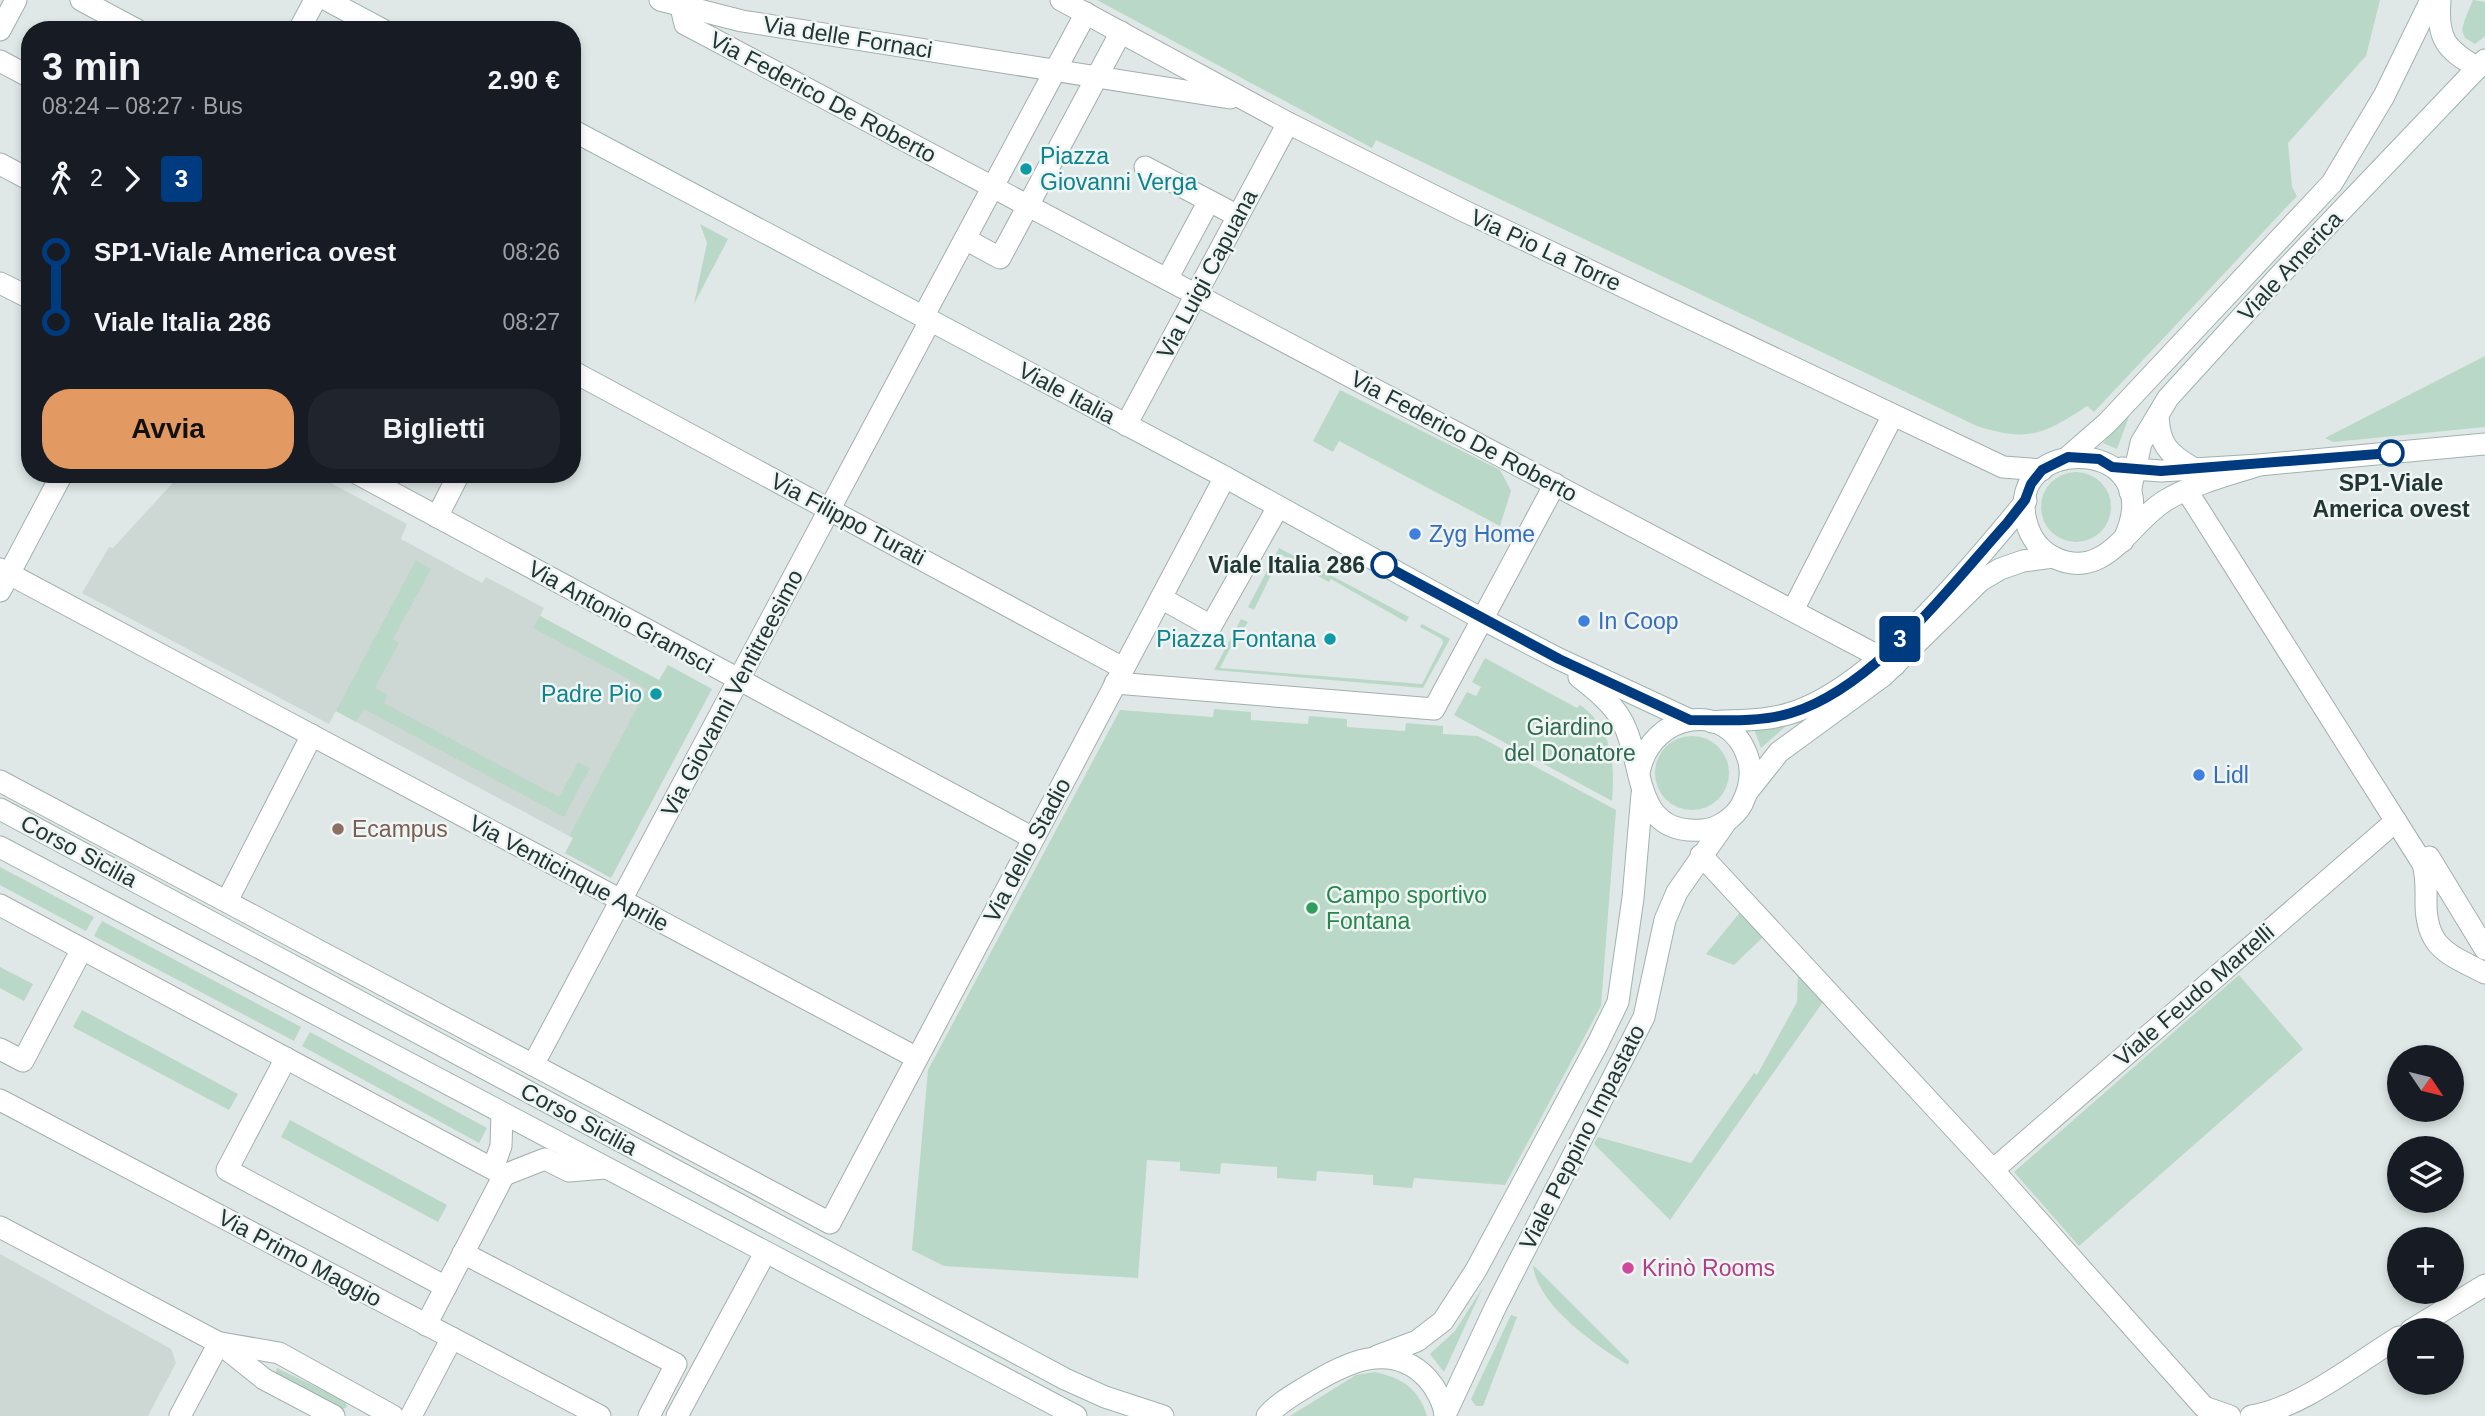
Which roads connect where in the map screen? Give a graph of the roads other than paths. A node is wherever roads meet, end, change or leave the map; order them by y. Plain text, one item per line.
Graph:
1 (16, 0) edge
2 (81, 0) edge
3 (315, 0) edge
4 (327, 0) edge
5 (1061, 0) edge
6 (2431, 0) edge
7 (2440, 0) edge
8 (666, 2) edge
9 (1086, 13) junction
10 (120, 21) edge
11 (304, 21) edge
12 (366, 21) edge
13 (0, 30) edge
14 (1121, 32) junction
15 (0, 61) edge
16 (2481, 64) edge
17 (1047, 67) junction
18 (21, 72) edge
19 (1098, 76) junction
20 (1245, 100) junction
21 (1288, 123) junction
22 (581, 135) edge
23 (0, 164) edge
24 (1145, 167) dead end
25 (21, 175) edge
26 (985, 182) junction
27 (1209, 201) junction
28 (1037, 209) junction
29 (1238, 216) junction
30 (965, 239) junction
31 (1167, 279) junction
32 (0, 283) edge
33 (21, 294) edge
34 (1196, 294) junction
35 (927, 319) junction
36 (581, 376) edge
37 (1893, 415) junction
38 (2158, 415) junction
39 (1126, 425) junction
40 (2485, 444) edge
41 (2068, 457) junction
42 (2123, 468) junction
43 (2042, 470) junction
44 (1225, 478) junction
45 (2193, 481) junction
46 (57, 483) edge
47 (375, 483) edge
48 (454, 483) edge
49 (1555, 484) junction
50 (2025, 500) junction
51 (1278, 506) junction
52 (831, 510) junction
53 (437, 517) junction
54 (2123, 541) junction
55 (2053, 557) junction
56 (3, 578) edge
57 (1161, 598) junction
58 (1793, 610) junction
59 (1482, 619) junction
60 (1559, 659) junction
61 (1888, 662) junction
62 (1119, 676) junction
63 (739, 681) junction
64 (1690, 720) junction
65 (1712, 722) junction
66 (312, 735) junction
67 (0, 781) edge
68 (1640, 783) junction
69 (1748, 791) junction
70 (0, 809) edge
71 (2396, 821) junction
72 (1726, 822) junction
73 (1033, 838) junction
74 (0, 847) edge
75 (1701, 855) junction
76 (227, 901) junction
77 (621, 901) junction
78 (0, 905) edge
79 (2485, 948) edge
80 (82, 949) junction
81 (2485, 973) edge
82 (496, 1045) junction
83 (0, 1049) edge
84 (452, 1051) junction
85 (286, 1058) junction
86 (917, 1058) junction
87 (533, 1065) junction
88 (592, 1096) junction
89 (0, 1100) edge
90 (502, 1114) junction
91 (609, 1135) junction
92 (605, 1168) junction
93 (1993, 1170) junction
94 (499, 1171) junction
95 (744, 1177) junction
96 (696, 1182) junction
97 (0, 1227) edge
98 (463, 1253) junction
99 (765, 1253) junction
100 (2485, 1284) edge
101 (446, 1287) junction
102 (2430, 1318) edge
103 (426, 1325) junction
104 (452, 1338) junction
105 (219, 1343) junction
106 (2387, 1344) edge
107 (1377, 1356) junction
108 (1445, 1414) edge
109 (1265, 1415) edge
110 (180, 1416) edge
111 (334, 1416) edge
112 (393, 1416) edge
113 (411, 1416) edge
114 (600, 1416) edge
115 (649, 1416) edge
116 (677, 1416) edge
117 (1076, 1416) edge
118 (1163, 1416) edge
119 (2230, 1416) edge
120 (2251, 1416) edge

1 - 13 street
2 - 10 street
3 - 11 street
4 - 12 street
5 - 9 street, Via Pio La Torre
6 - 41 street, Viale America
7 - 16 street
8 - 17 street, Via delle Fornaci
8 - 26 street, Via Federico De Roberto
9 - 14 street, Via Pio La Torre
9 - 17 street, Via Giovanni Ventitreesimo
14 - 19 street
14 - 20 street, Via Pio La Torre
15 - 18 street
16 - 38 street, Viale America
17 - 19 street, Via delle Fornaci
17 - 26 street, Via Giovanni Ventitreesimo
19 - 20 street, Via delle Fornaci
19 - 28 street
20 - 21 street, Via Pio La Torre
21 - 29 street, Via Luigi Capuana
21 - 37 street, Via Pio La Torre
22 - 35 street, Viale Italia
23 - 25 street
24 - 27 street
26 - 28 street, Via Federico De Roberto
26 - 30 street, Via Giovanni Ventitreesimo
27 - 29 street
27 - 31 street
28 - 30 street
28 - 31 street, Via Federico De Roberto
29 - 34 street, Via Luigi Capuana
30 - 35 street, Via Giovanni Ventitreesimo
31 - 34 street, Via Federico De Roberto
32 - 33 street
34 - 39 street, Via Luigi Capuana
34 - 49 street, Via Federico De Roberto
35 - 39 street, Viale Italia
35 - 52 street, Via Giovanni Ventitreesimo
36 - 52 street, Via Filippo Turati
37 - 43 street, Via Pio La Torre
37 - 58 street
38 - 42 street, Viale America
38 - 45 street
39 - 44 street, Viale Italia
40 - 45 street
41 - 42 street
41 - 43 street
42 - 45 street
42 - 54 street
43 - 50 street
44 - 51 street, Viale Italia
44 - 57 street, Via dello Stadio
45 - 54 street
45 - 71 street
45 - 79 street
46 - 56 street
47 - 53 street, Via Antonio Gramsci
48 - 53 street
49 - 58 street, Via Federico De Roberto
49 - 59 street
50 - 55 street
50 - 61 street
51 - 57 street
51 - 59 street, Viale Italia
52 - 62 street, Via Filippo Turati
52 - 63 street, Via Giovanni Ventitreesimo
53 - 63 street, Via Antonio Gramsci
54 - 55 street
55 - 61 street
56 - 66 street, Via Venticinque Aprile
57 - 62 street, Via dello Stadio
58 - 61 street, Via Federico De Roberto
59 - 60 street, Viale Italia
59 - 62 street
60 - 64 street
60 - 68 street
61 - 65 street
61 - 69 street
62 - 73 street, Via dello Stadio
63 - 73 street, Via Antonio Gramsci
63 - 77 street, Via Giovanni Ventitreesimo
64 - 65 street
64 - 68 street
65 - 69 street
66 - 76 street
66 - 77 street, Via Venticinque Aprile
67 - 76 street
68 - 72 street
68 - 107 street, Viale Peppino Impastato
69 - 72 street
70 - 84 street, Corso Sicilia
71 - 81 street
71 - 93 street, Viale Feudo Martelli
72 - 75 street, Viale Peppino Impastato
73 - 86 street, Via dello Stadio
74 - 90 street, Corso Sicilia
75 - 93 street
75 - 108 street, Viale Peppino Impastato
76 - 82 street
77 - 86 street, Via Venticinque Aprile
77 - 87 street, Via Giovanni Ventitreesimo
78 - 80 street
80 - 83 street
80 - 85 street
82 - 84 street
82 - 87 street
84 - 91 street, Corso Sicilia
85 - 94 street
85 - 101 street, Via Primo Maggio
86 - 95 street, Via dello Stadio
87 - 88 street
88 - 91 street
88 - 95 street
89 - 103 street, Via Primo Maggio
90 - 92 street, Corso Sicilia
90 - 94 street
91 - 96 street, Corso Sicilia
92 - 94 street
92 - 99 street, Corso Sicilia
93 - 119 street
94 - 98 street
95 - 96 street
96 - 118 street, Corso Sicilia
97 - 105 street
98 - 101 street
98 - 115 street
99 - 116 street
99 - 117 street, Corso Sicilia
100 - 102 street
101 - 103 street
103 - 104 street, Via Primo Maggio
104 - 113 street
104 - 114 street, Via Primo Maggio
105 - 110 street
105 - 111 street
105 - 112 street
106 - 120 street
107 - 108 street
107 - 109 street, Viale Peppino Impastato

